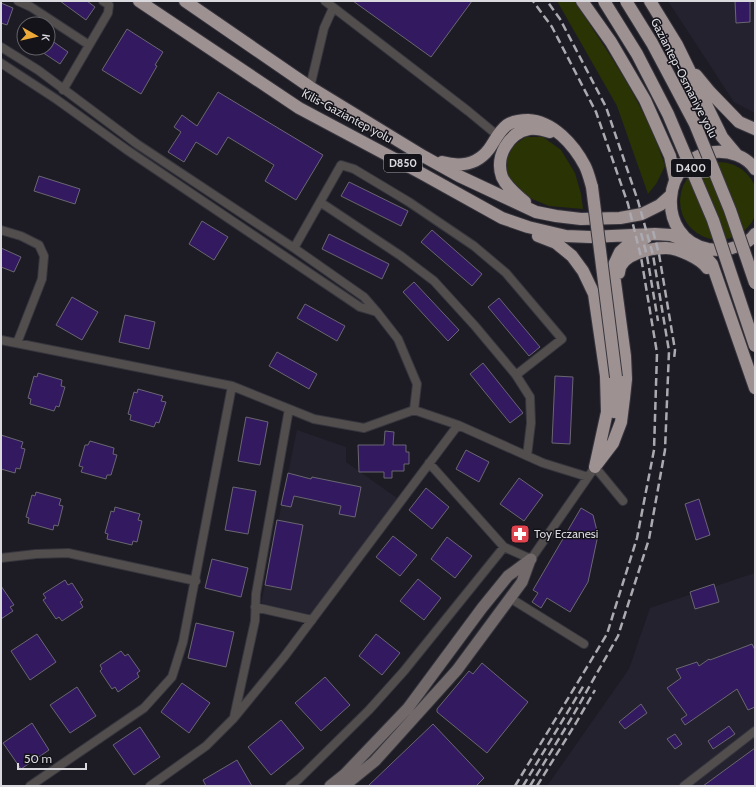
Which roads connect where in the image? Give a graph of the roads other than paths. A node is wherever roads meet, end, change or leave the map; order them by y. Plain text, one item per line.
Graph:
1 (18, 1) edge
2 (103, 1) edge
3 (139, 1) edge
4 (185, 1) edge
5 (325, 1) edge
6 (582, 1) edge
7 (604, 1) edge
8 (626, 1) edge
9 (650, 1) edge
10 (333, 8) junction
11 (89, 45) junction
12 (1, 47) edge
13 (684, 61) junction
14 (1, 63) edge
15 (310, 87) junction
16 (63, 90) junction
17 (755, 129) edge
18 (559, 134) junction
19 (497, 135) junction
20 (737, 155) junction
21 (423, 156) junction
22 (755, 169) edge
23 (675, 179) junction
24 (670, 196) junction
25 (320, 202) junction
26 (536, 212) junction
27 (502, 218) junction
28 (1, 230) edge
29 (655, 234) junction
30 (755, 234) edge
31 (695, 244) junction
32 (294, 248) junction
33 (755, 283) edge
34 (720, 288) junction
35 (378, 312) junction
36 (620, 324) junction
37 (1, 340) edge
38 (17, 343) junction
39 (755, 346) edge
40 (516, 375) junction
41 (232, 386) junction
42 (755, 388) edge
43 (289, 409) junction
44 (414, 410) junction
45 (458, 425) junction
46 (527, 456) junction
47 (429, 462) junction
48 (595, 467) junction
49 (588, 477) junction
50 (623, 501) dead end
51 (504, 547) junction
52 (1, 558) edge
53 (531, 559) junction
54 (196, 581) junction
55 (510, 598) junction
56 (255, 607) junction
57 (312, 620) junction
58 (584, 644) dead end
59 (233, 719) junction
60 (755, 731) edge
61 (30, 786) edge
62 (150, 786) edge
63 (290, 786) edge
64 (330, 786) edge
65 (344, 786) edge
66 (684, 786) edge

1 - 11 street
2 - 11 street
3 - 27 highway, Kilis-Gaziantep yolu / D850
4 - 15 highway, Kilis-Gaziantep yolu / D850
5 - 10 street
6 - 23 highway
7 - 39 highway, D400, bridge
8 - 33 highway, Gaziantep-Osmaniye yolu / D400, bridge
9 - 13 highway
10 - 15 street
10 - 19 street
11 - 16 street
12 - 16 street
13 - 17 highway
13 - 20 highway
14 - 35 street
15 - 21 highway, Kilis-Gaziantep yolu / D850
16 - 32 street
18 - 19 highway
18 - 26 highway
18 - 48 highway, bridge
19 - 21 highway
20 - 22 highway
20 - 23 highway
21 - 26 highway, Kilis-Gaziantep yolu / D850
23 - 24 highway
24 - 26 highway, Kilis-Gaziantep yolu / D850
24 - 31 highway
25 - 32 street
25 - 40 street
25 - 40 street
27 - 29 highway, Kilis-Gaziantep yolu / D850
27 - 48 highway
28 - 38 street
29 - 31 highway, Kilis-Gaziantep yolu / D850
29 - 36 highway
30 - 31 highway, Kilis-Gaziantep yolu
31 - 34 highway
32 - 35 street
34 - 36 highway
34 - 42 highway
35 - 44 street
36 - 48 highway
37 - 38 street
38 - 41 street
40 - 46 street
41 - 43 street
41 - 54 street
43 - 44 street
43 - 56 street
44 - 45 street
45 - 46 street
45 - 47 street
46 - 49 street
47 - 51 street
47 - 57 street
48 - 49 street
48 - 50 street
49 - 53 street
51 - 53 street
51 - 63 street
52 - 54 street
53 - 55 street
53 - 64 street
54 - 61 street
55 - 58 street
55 - 65 street
56 - 57 street
56 - 59 street
57 - 59 street
59 - 62 street
60 - 66 street

